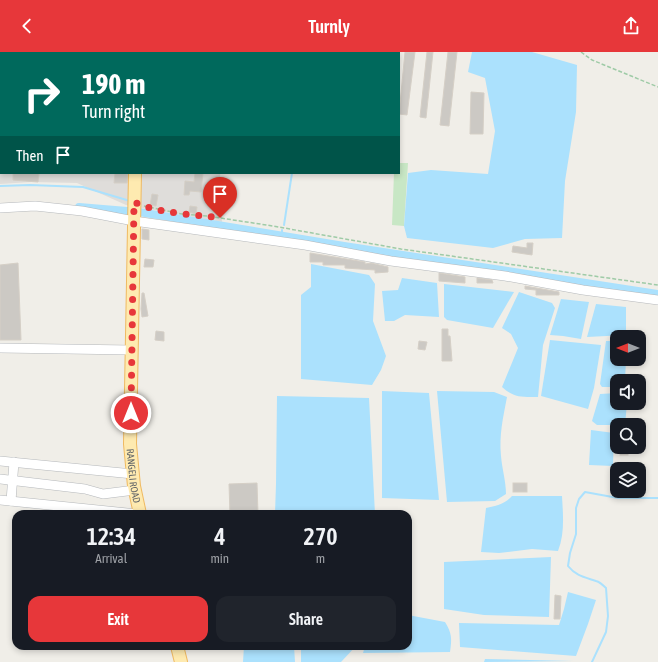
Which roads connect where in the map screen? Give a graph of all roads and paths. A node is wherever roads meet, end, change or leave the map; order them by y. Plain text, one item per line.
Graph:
1 (581, 52) edge
2 (658, 87) edge
3 (135, 174) edge
4 (0, 208) edge
5 (134, 211) junction
6 (658, 285) edge
7 (658, 300) edge
8 (0, 348) edge
9 (131, 350) junction
10 (0, 461) edge
11 (14, 462) junction
12 (133, 474) junction
13 (0, 479) edge
14 (13, 480) junction
15 (135, 490) junction
16 (0, 500) edge
17 (11, 501) junction
18 (98, 510) edge
19 (139, 510) edge
20 (178, 650) edge
21 (181, 662) edge

1 - 2 path
3 - 5 main road, RANGELI ROAD
4 - 5 street
5 - 6 path
5 - 7 street
5 - 9 main road, RANGELI ROAD
8 - 9 street
9 - 12 main road, RANGELI ROAD
10 - 11 street
11 - 12 street
11 - 14 street
12 - 15 main road, RANGELI ROAD
13 - 14 street
14 - 15 street
14 - 17 street
15 - 19 main road, RANGELI ROAD
16 - 17 street
17 - 18 street
20 - 21 main road

